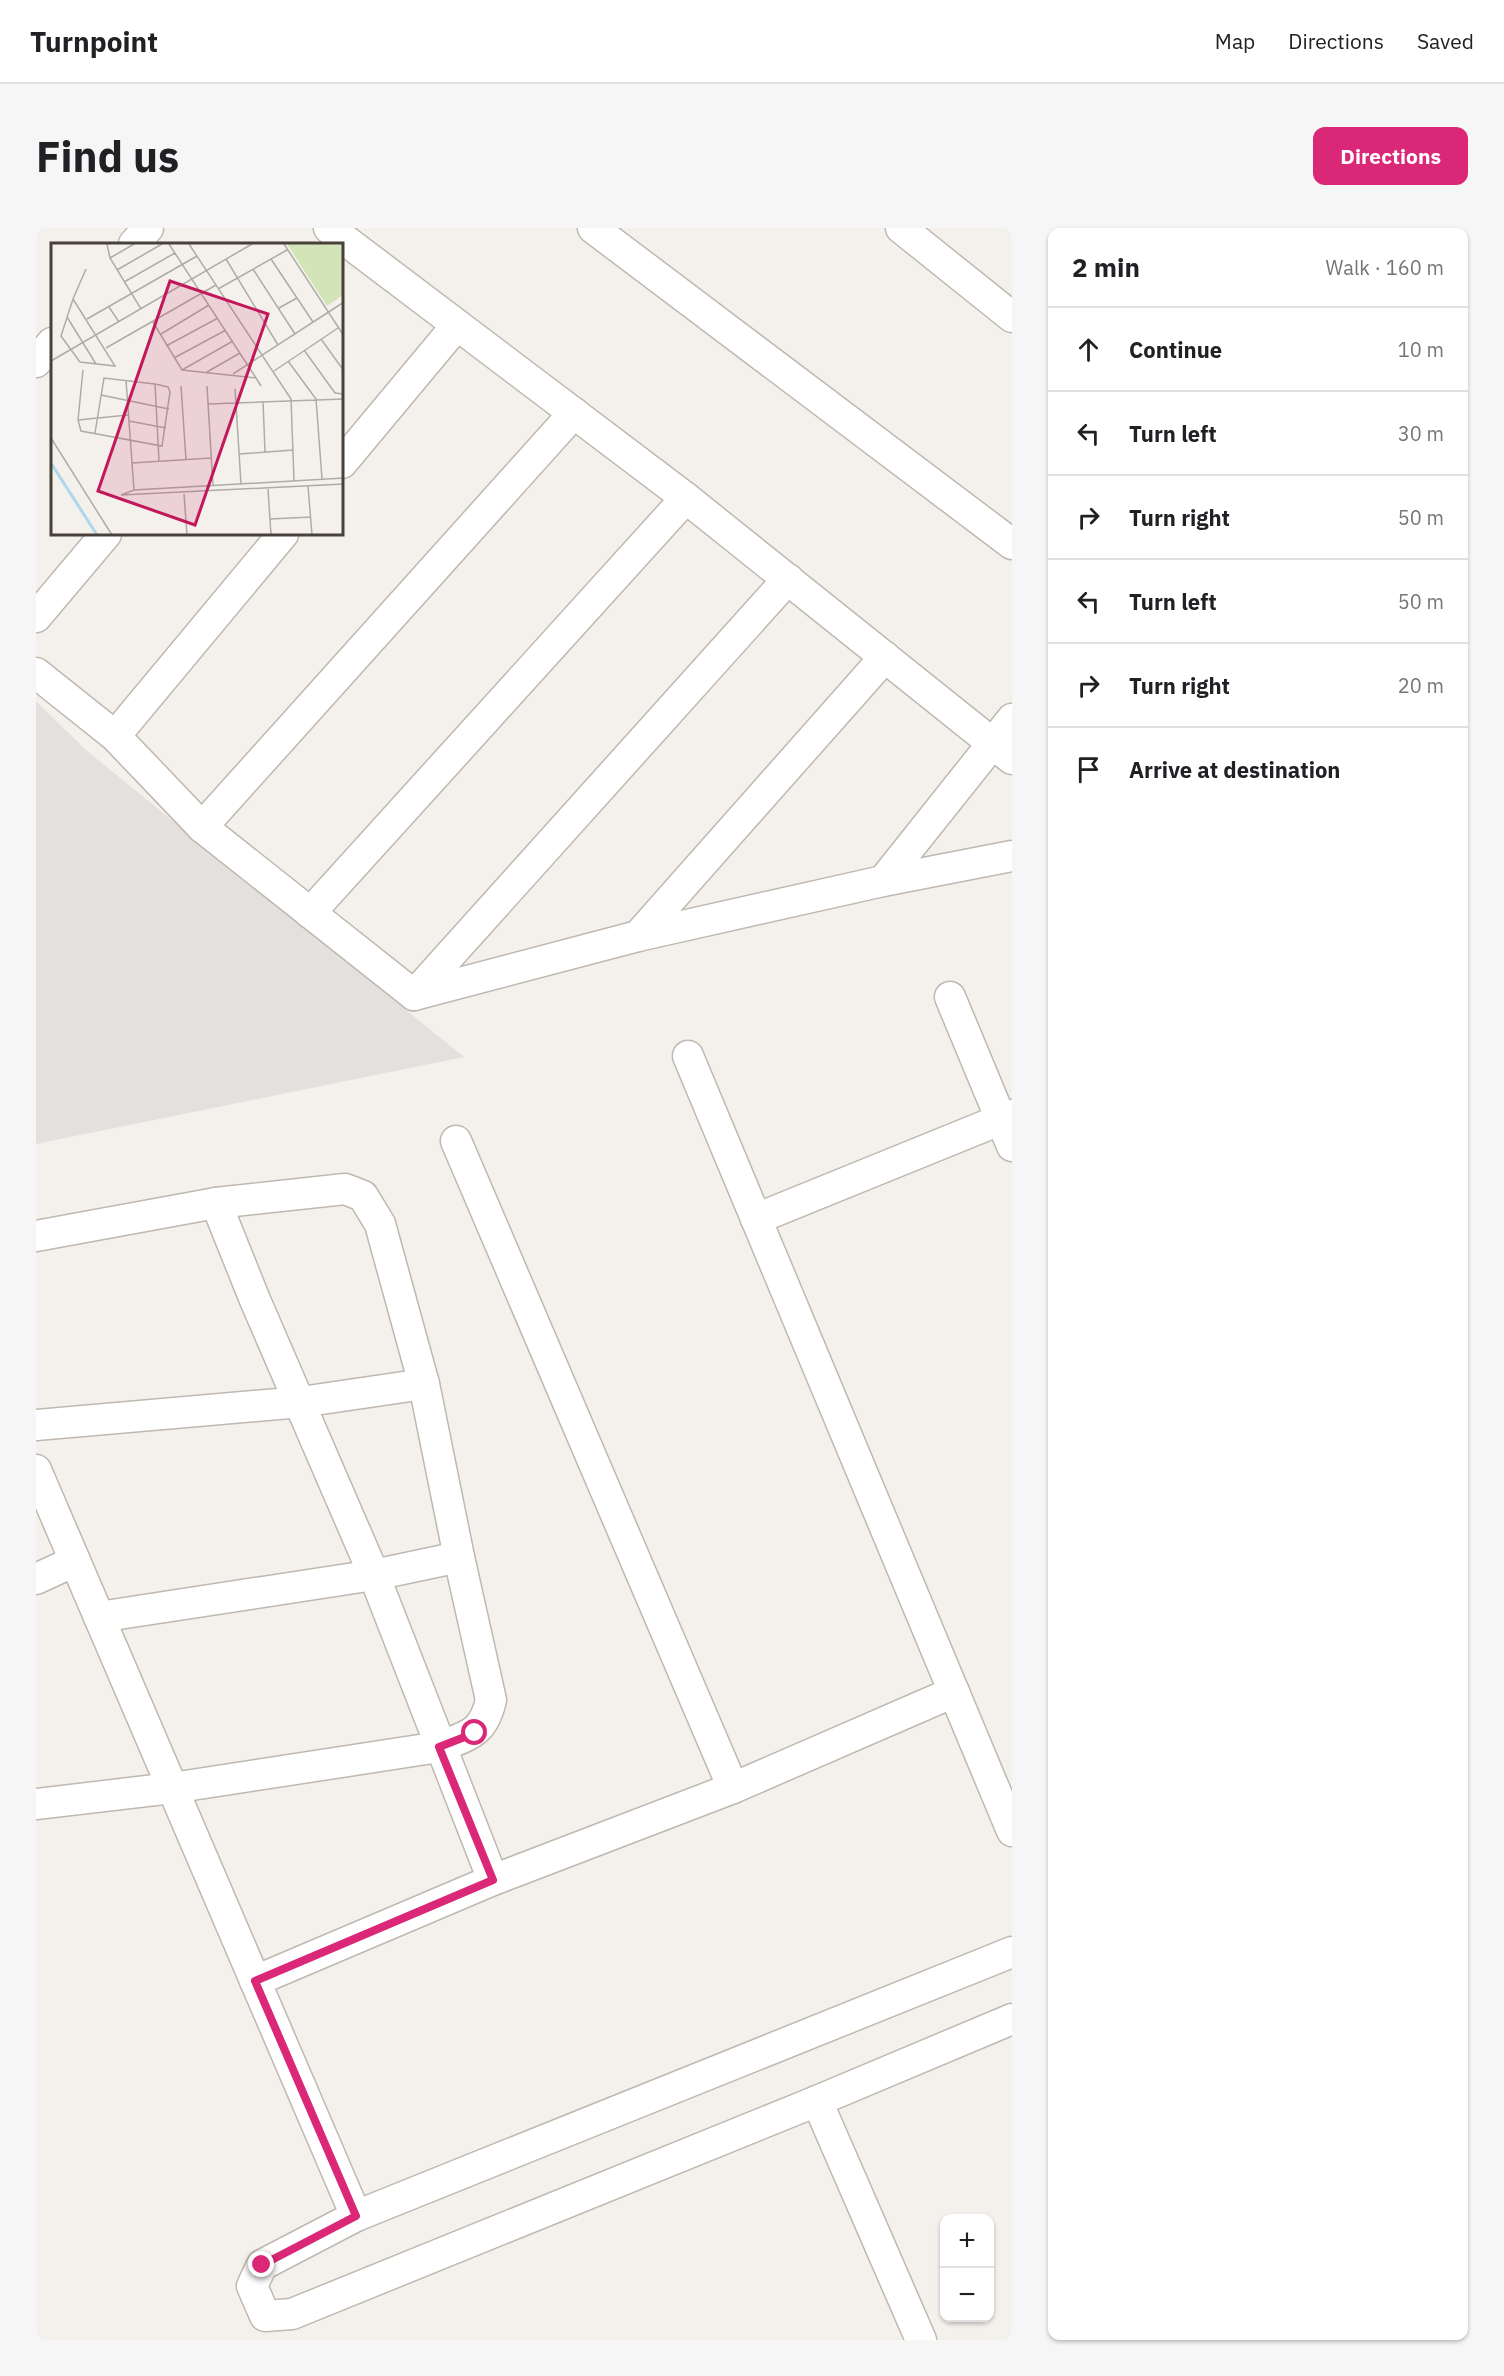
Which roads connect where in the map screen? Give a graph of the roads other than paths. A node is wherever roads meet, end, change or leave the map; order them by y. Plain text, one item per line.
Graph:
1 (148, 228) edge
2 (593, 228) edge
3 (902, 228) edge
4 (348, 240) edge
5 (135, 243) edge
6 (1012, 317) edge
7 (457, 325) junction
8 (51, 343) edge
9 (36, 362) edge
10 (574, 413) junction
11 (344, 461) edge
12 (686, 498) junction
13 (104, 536) edge
14 (281, 536) edge
15 (1012, 544) edge
16 (788, 579) junction
17 (36, 616) edge
18 (885, 657) junction
19 (36, 673) edge
20 (1012, 719) edge
21 (115, 736) junction
22 (1003, 751) edge
23 (202, 827) junction
24 (1012, 856) edge
25 (884, 881) junction
26 (310, 913) junction
27 (638, 936) junction
28 (414, 995) junction
29 (950, 997) dead end
30 (688, 1056) dead end
31 (1008, 1127) edge
32 (456, 1141) dead end
33 (216, 1203) junction
34 (756, 1219) junction
35 (36, 1236) edge
36 (424, 1384) junction
37 (301, 1402) junction
38 (36, 1425) edge
39 (36, 1470) edge
40 (459, 1557) junction
41 (75, 1561) junction
42 (374, 1575) junction
43 (36, 1579) edge
44 (99, 1617) junction
45 (954, 1692) junction
46 (439, 1747) junction
47 (172, 1788) junction
48 (733, 1788) junction
49 (36, 1804) edge
50 (1012, 1831) edge
51 (493, 1880) junction
52 (1012, 1952) edge
53 (255, 1981) junction
54 (1012, 2019) edge
55 (817, 2101) junction
56 (356, 2216) junction
57 (921, 2340) edge

1 - 5 street
2 - 15 street
3 - 6 street
4 - 7 street
7 - 10 street
7 - 11 street
8 - 9 street
10 - 12 street
10 - 23 street
12 - 16 street
12 - 26 street
13 - 17 street
14 - 21 street
16 - 18 street
16 - 28 street
18 - 22 street
18 - 27 street
19 - 21 street
20 - 22 street
21 - 23 street
22 - 25 street
23 - 26 street
24 - 25 street
25 - 27 street
26 - 28 street
27 - 28 street
29 - 31 street
30 - 34 street
31 - 34 street
32 - 48 street
33 - 35 street
33 - 36 street
33 - 37 street
34 - 45 street
36 - 37 street
36 - 40 street
37 - 38 street
37 - 42 street
39 - 41 street
40 - 42 street
40 - 46 street
41 - 43 street
41 - 44 street
42 - 44 street
42 - 46 street
44 - 47 street
45 - 48 street
45 - 50 street
46 - 47 street
46 - 51 street
47 - 49 street
47 - 53 street
48 - 51 street
51 - 53 street
52 - 56 street
53 - 56 street
54 - 55 street
55 - 56 street
55 - 57 street

